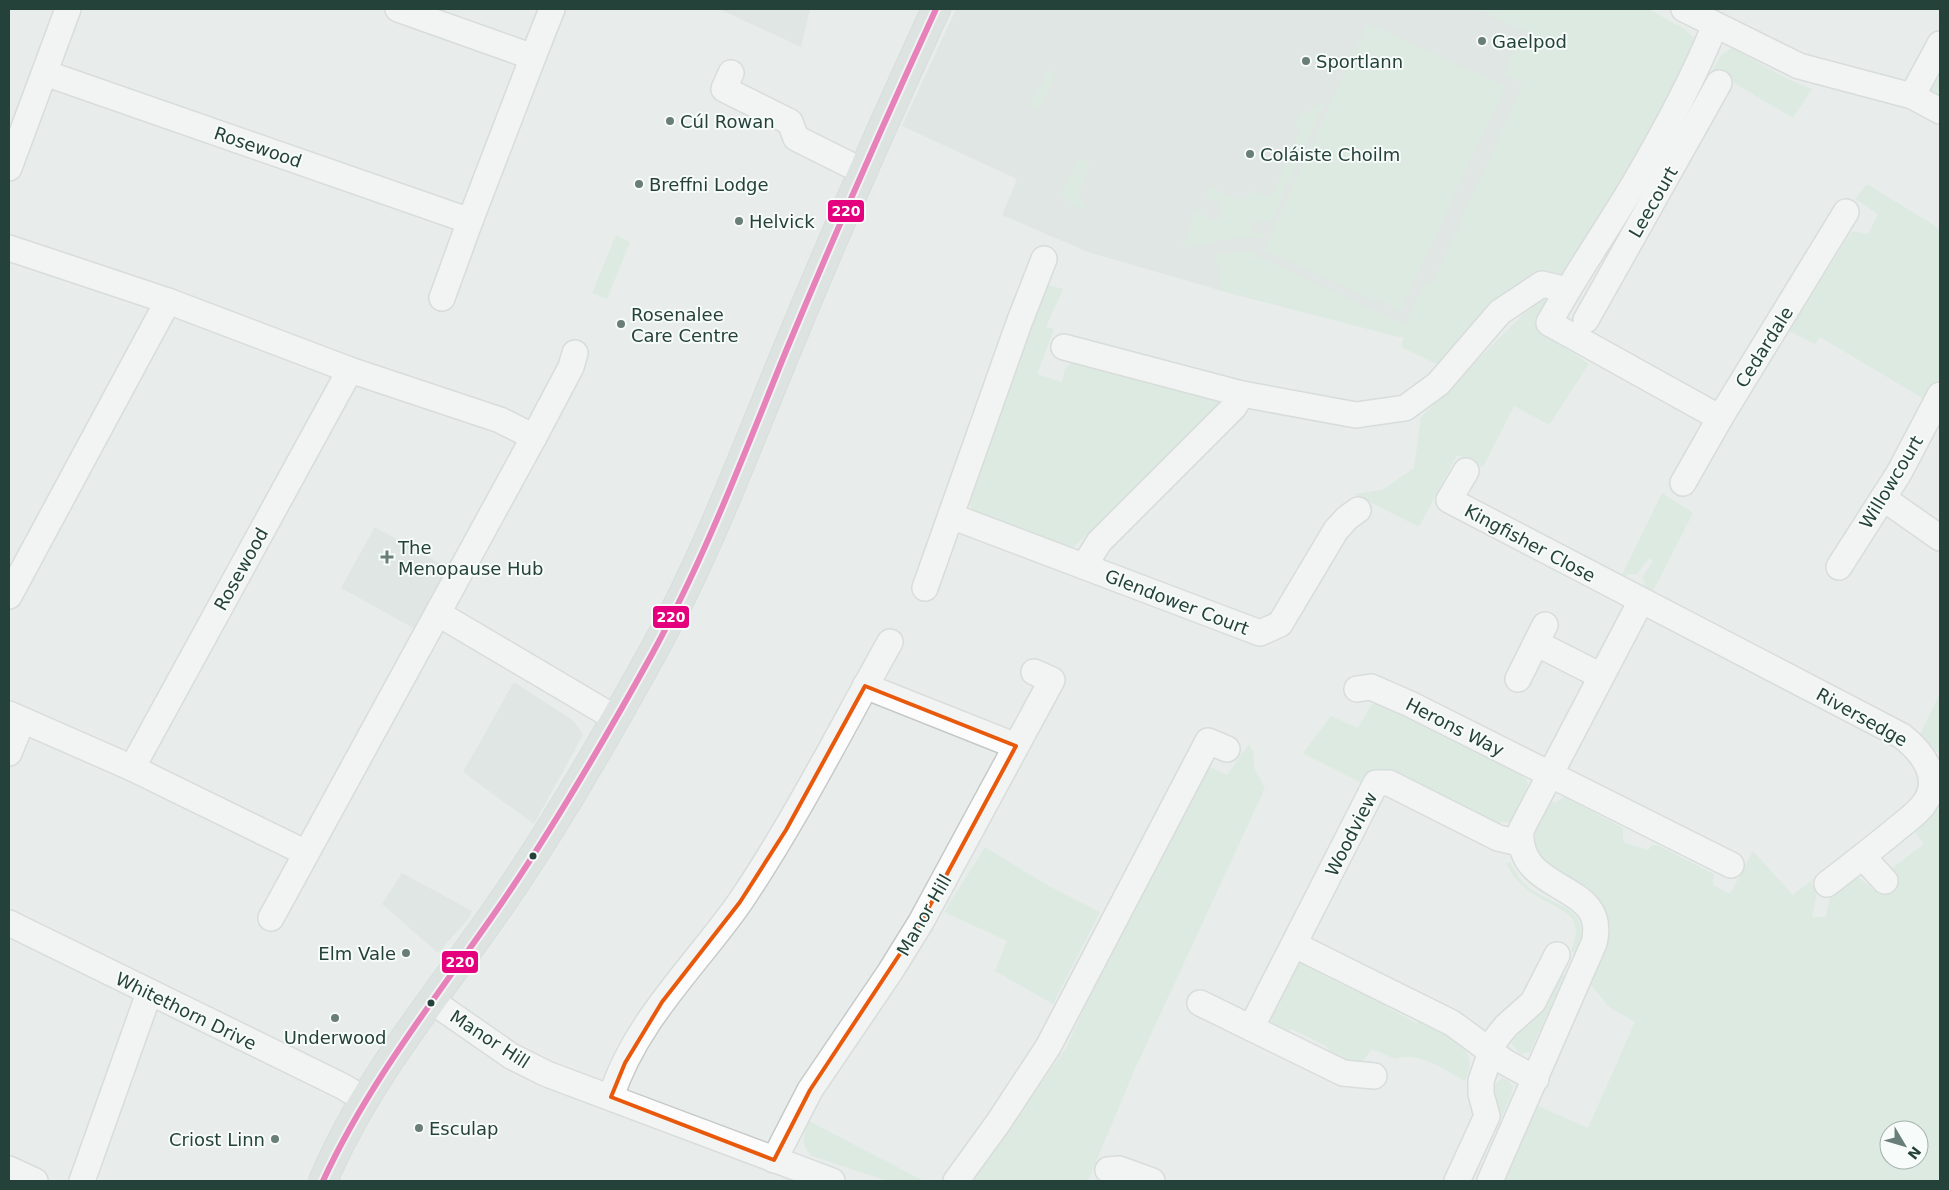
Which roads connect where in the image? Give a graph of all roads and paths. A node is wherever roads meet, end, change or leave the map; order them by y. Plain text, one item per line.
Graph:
1 (68, 9) edge
2 (398, 9) edge
3 (552, 9) edge
4 (936, 9) edge
5 (1684, 9) edge
6 (1715, 25) junction
7 (1940, 44) edge
8 (533, 58) junction
9 (45, 73) junction
10 (731, 73) dead end
11 (1720, 84) dead end
12 (1912, 96) junction
13 (1940, 111) edge
14 (9, 168) edge
15 (862, 171) junction
16 (1634, 183) junction
17 (1656, 196) junction
18 (1846, 212) dead end
19 (470, 221) junction
20 (9, 248) edge
21 (1044, 259) dead end
22 (1567, 290) junction
23 (442, 298) dead end
24 (168, 302) junction
25 (1586, 320) dead end
26 (1064, 347) dead end
27 (574, 353) dead end
28 (350, 370) junction
29 (1242, 394) junction
30 (1940, 394) edge
31 (1720, 418) junction
32 (534, 438) junction
33 (1466, 471) dead end
34 (1683, 484) dead end
35 (1883, 498) junction
36 (1358, 510) dead end
37 (951, 516) junction
38 (1940, 538) edge
39 (1084, 566) junction
40 (1839, 567) dead end
41 (925, 588) dead end
42 (9, 596) edge
43 (1641, 601) junction
44 (439, 614) junction
45 (890, 642) dead end
46 (1034, 672) dead end
47 (1601, 676) junction
48 (1518, 679) dead end
49 (866, 686) junction
50 (1357, 689) dead end
51 (15, 717) edge
52 (616, 718) junction
53 (1016, 746) junction
54 (1226, 749) dead end
55 (9, 753) edge
56 (132, 768) junction
57 (1551, 776) junction
58 (1520, 843) junction
59 (306, 853) junction
60 (1863, 857) junction
61 (1731, 865) dead end
62 (1885, 881) dead end
63 (1827, 884) dead end
64 (271, 918) dead end
65 (9, 923) edge
66 (1295, 945) junction
67 (1556, 955) dead end
68 (149, 993) junction
69 (432, 1001) junction
70 (1200, 1003) dead end
71 (1251, 1028) junction
72 (1491, 1052) junction
73 (1374, 1076) dead end
74 (1536, 1079) junction
75 (611, 1097) junction
76 (364, 1099) junction
77 (774, 1160) junction
78 (9, 1170) edge
79 (1108, 1170) dead end
80 (35, 1181) edge
81 (82, 1181) edge
82 (323, 1181) edge
83 (832, 1181) edge
84 (956, 1181) edge
85 (1152, 1181) edge
86 (1457, 1181) edge
87 (1490, 1181) edge

1 - 9 street
2 - 8 street
3 - 8 street
4 - 15 main road
5 - 6 street
6 - 12 street
6 - 16 street
7 - 12 street
8 - 19 street
9 - 14 street
9 - 19 street, Rosewood
10 - 15 street
11 - 17 street, Leecourt
12 - 13 street
15 - 52 main road
16 - 17 street
16 - 22 street
17 - 25 street, Leecourt
18 - 31 street, Cedardale
19 - 23 street
20 - 24 street
21 - 37 street
22 - 29 street
22 - 31 street
24 - 28 street
24 - 42 street
26 - 29 street
27 - 32 street
28 - 32 street
28 - 56 street, Rosewood
29 - 39 street, Glendower Court
30 - 35 street, Willowcourt
31 - 34 street, Cedardale
32 - 44 street
33 - 43 street, Kingfisher Close
35 - 38 street
35 - 40 street, Willowcourt
36 - 39 street, Glendower Court
37 - 39 street, Glendower Court
37 - 41 street
43 - 47 street
43 - 60 street, Riversedge
44 - 52 street
44 - 59 street
45 - 49 street
46 - 53 street, Manor Hill
47 - 48 street
47 - 57 street
49 - 53 street
49 - 75 street
50 - 57 street, Herons Way
51 - 55 street
51 - 56 street
52 - 69 main road
53 - 77 street, Manor Hill
54 - 84 street
56 - 59 street
57 - 58 street
57 - 61 street
58 - 66 street, Woodview
58 - 74 street
59 - 64 street
60 - 62 street
60 - 63 street, Riversedge
65 - 68 street, Whitethorn Drive
66 - 71 street, Woodview
66 - 72 street
67 - 72 street
68 - 76 street, Whitethorn Drive
68 - 81 street
69 - 75 street, Manor Hill
69 - 76 main road
70 - 71 street
71 - 73 street
72 - 74 street
72 - 86 street
74 - 87 street
75 - 77 street, Manor Hill
76 - 82 main road
77 - 83 street, Manor Hill
78 - 80 street
79 - 85 street

